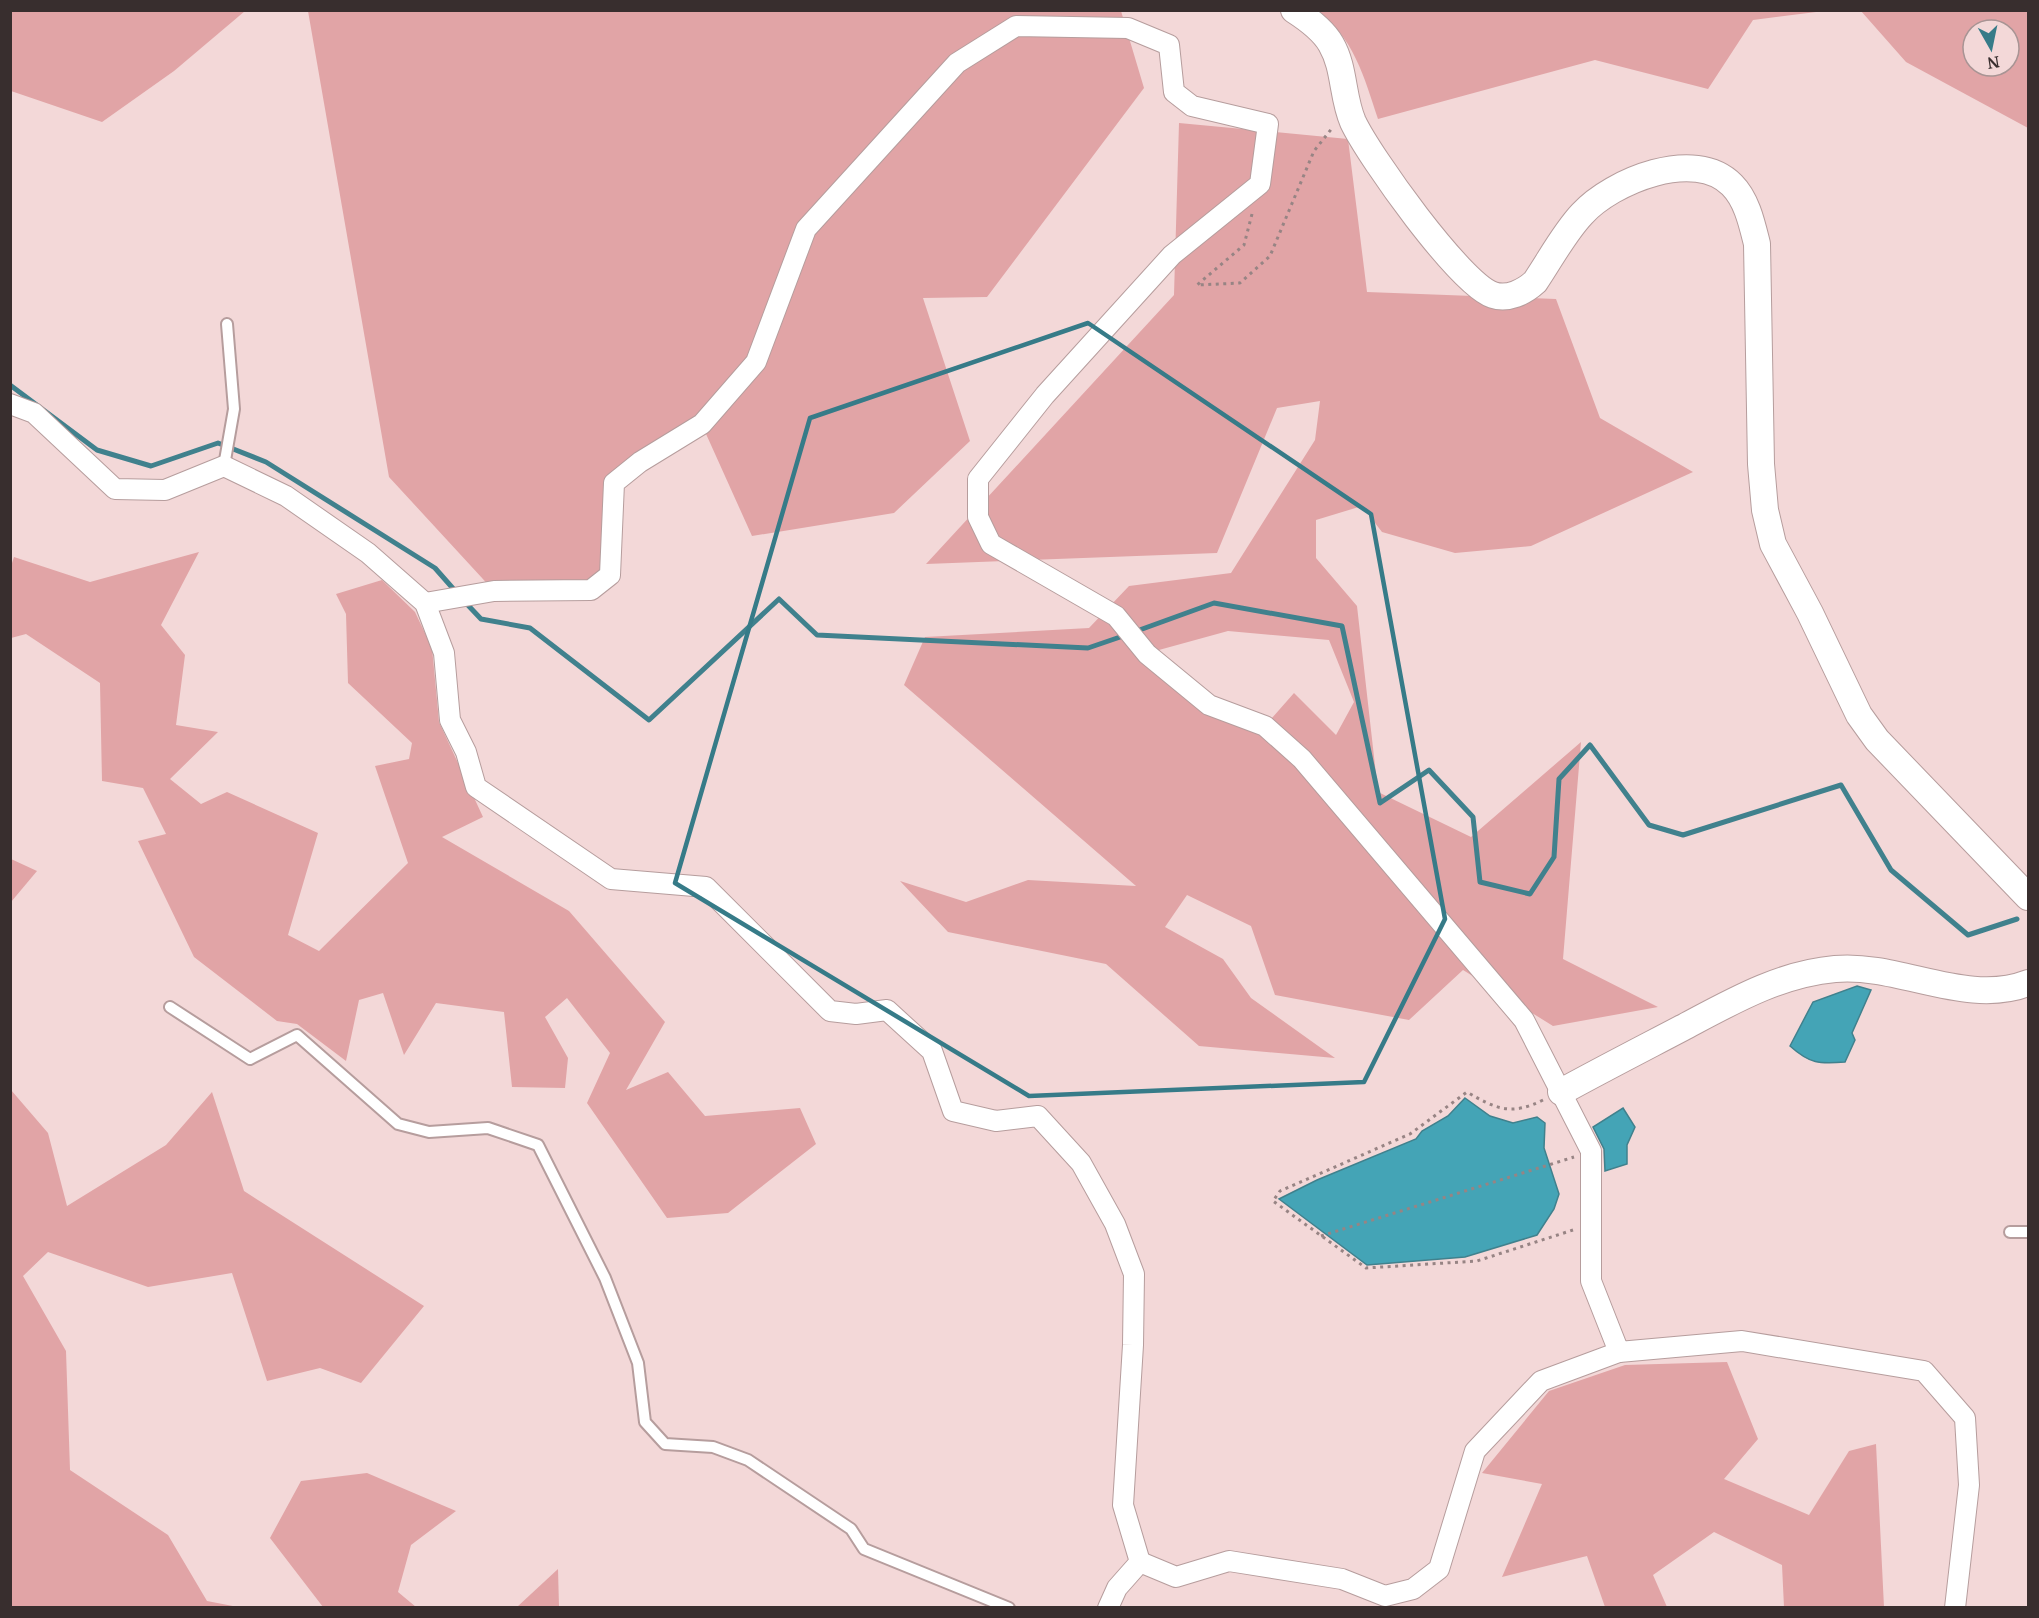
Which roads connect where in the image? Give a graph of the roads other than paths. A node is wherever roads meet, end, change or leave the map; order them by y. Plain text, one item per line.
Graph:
1 (1294, 10) edge
2 (227, 324) dead end
3 (10, 404) edge
4 (224, 466) junction
5 (425, 603) junction
6 (2028, 897) edge
7 (2028, 983) edge
8 (170, 1008) dead end
9 (1561, 1092) junction
10 (2010, 1232) dead end
11 (2028, 1232) edge
12 (1619, 1352) junction
13 (1140, 1562) junction
14 (1009, 1608) edge
15 (1108, 1608) edge
16 (1955, 1608) edge

1 - 6 street
2 - 4 lane
3 - 4 street
4 - 5 street
5 - 9 street
5 - 13 street
7 - 9 street
8 - 14 lane
9 - 12 street
10 - 11 lane
12 - 13 street
12 - 16 street
13 - 15 street

